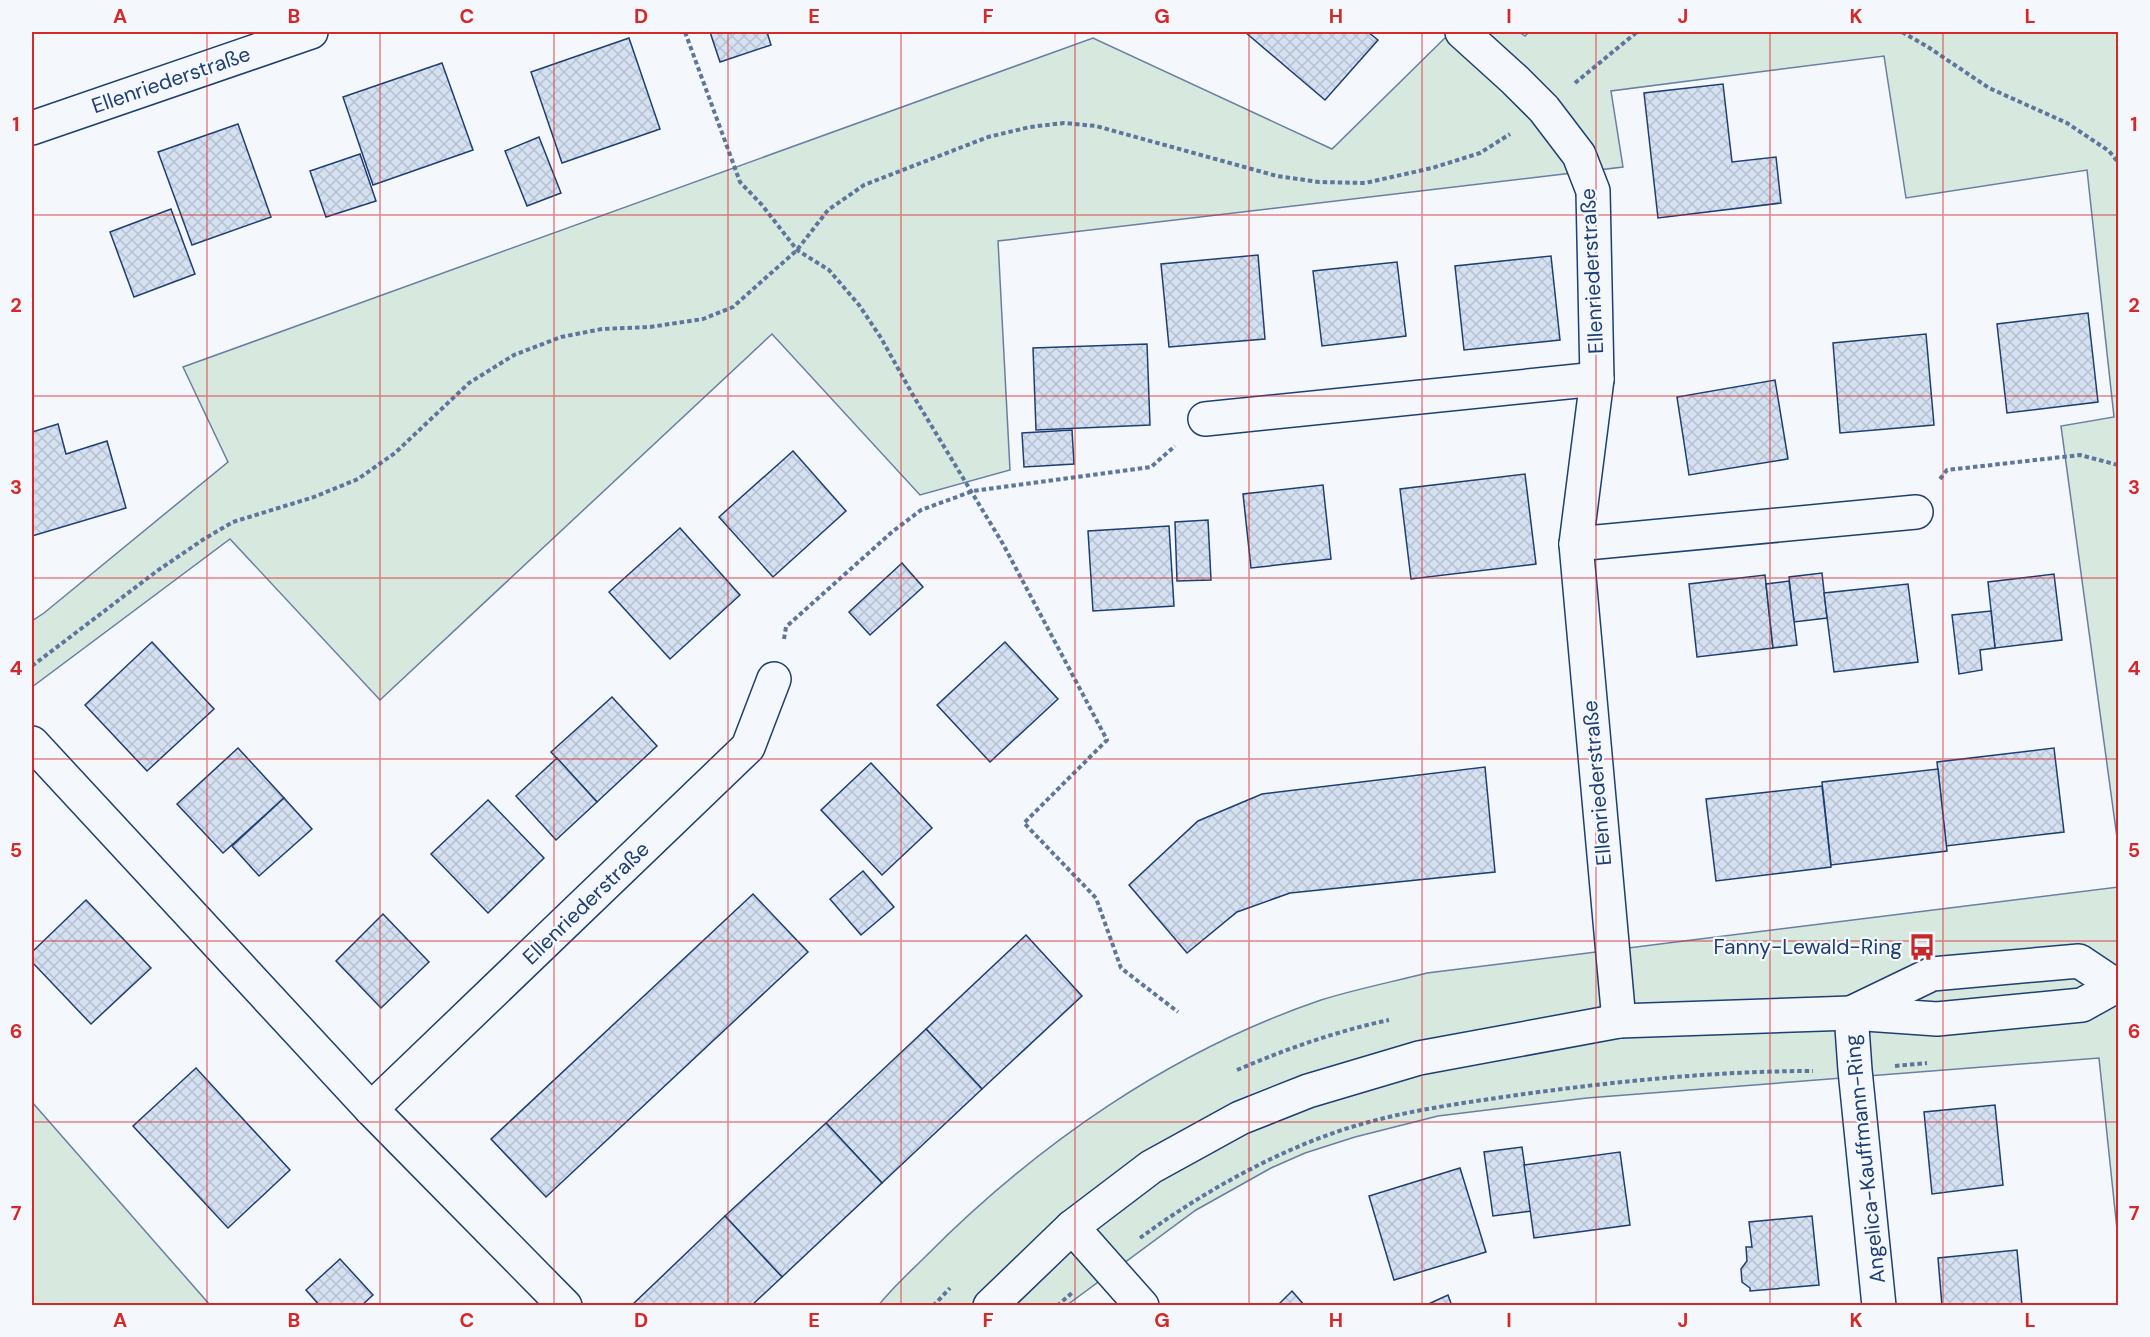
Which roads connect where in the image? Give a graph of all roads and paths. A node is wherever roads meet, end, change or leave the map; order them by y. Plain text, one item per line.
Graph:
1 (311, 32) edge
2 (685, 32) edge
3 (1462, 32) edge
4 (1637, 32) edge
5 (1902, 32) edge
6 (1544, 109) junction
7 (32, 128) edge
8 (2118, 162) edge
9 (797, 250) junction
10 (1597, 379) junction
11 (1204, 419) joint
12 (2118, 465) edge
13 (973, 491) junction
14 (1916, 512) joint
15 (1576, 544) junction
16 (32, 666) edge
17 (774, 679) joint
18 (32, 743) edge
19 (2117, 985) edge
20 (1178, 1012) dead end
21 (1851, 1013) junction
22 (1619, 1021) junction
23 (1932, 1063) dead end
24 (1855, 1070) junction
25 (371, 1109) junction
26 (1072, 1227) junction
27 (1104, 1264) junction
28 (565, 1305) edge
29 (990, 1305) edge
30 (1057, 1305) edge
31 (1142, 1305) edge
32 (1879, 1305) edge

1 - 7 street, Ellenriederstraße
2 - 9 path
3 - 6 street, Ellenriederstraße
4 - 6 path
5 - 8 path
6 - 9 path
6 - 10 street, Ellenriederstraße
9 - 13 path
9 - 16 path
10 - 11 street, Ellenriederstraße
10 - 15 street, Ellenriederstraße
11 - 13 path
12 - 14 path
13 - 17 path
13 - 20 path
14 - 15 street
15 - 22 street, Ellenriederstraße
17 - 25 street, Ellenriederstraße
18 - 25 street
19 - 21 street
19 - 21 street
21 - 22 street
21 - 24 street, Angelica-Kauffmann-Ring
22 - 26 street
23 - 24 path
24 - 27 path
24 - 32 street, Angelica-Kauffmann-Ring
25 - 28 street
26 - 27 street
26 - 29 street
27 - 30 path
27 - 31 street

